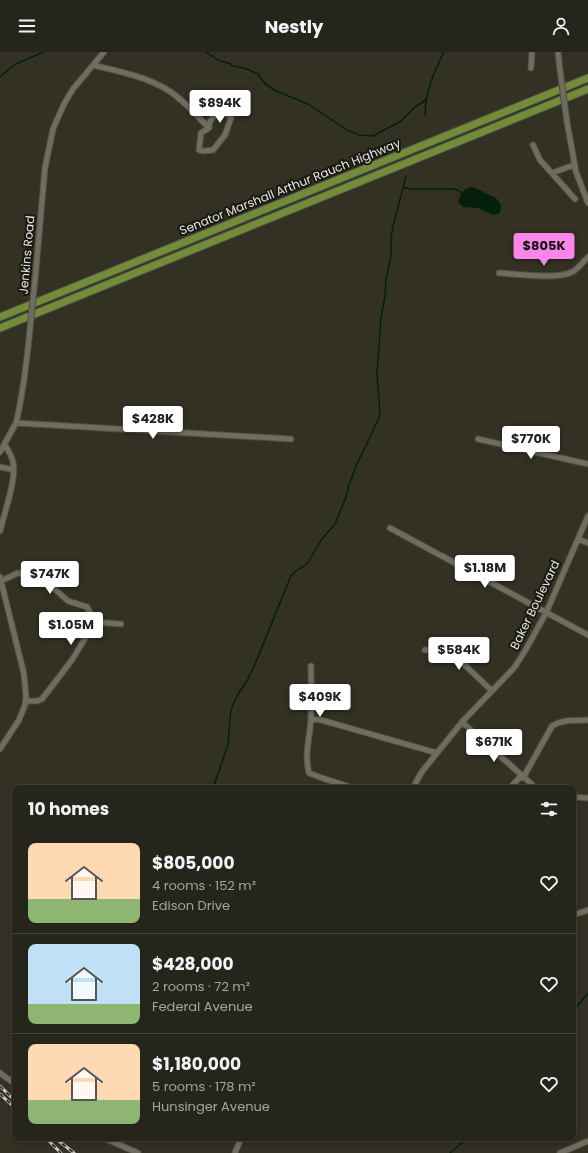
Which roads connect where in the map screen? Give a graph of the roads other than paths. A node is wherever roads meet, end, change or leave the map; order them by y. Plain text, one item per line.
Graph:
1 (104, 52) edge
2 (532, 52) edge
3 (558, 52) edge
4 (93, 64) junction
5 (531, 68) dead end
6 (588, 78) edge
7 (588, 89) edge
8 (209, 128) junction
9 (533, 145) dead end
10 (574, 165) junction
11 (552, 173) junction
12 (575, 199) dead end
13 (588, 203) edge
14 (588, 257) edge
15 (499, 273) dead end
16 (0, 317) edge
17 (0, 328) edge
18 (16, 423) junction
19 (292, 439) dead end
20 (478, 439) dead end
21 (5, 445) junction
22 (0, 452) edge
23 (588, 464) edge
24 (0, 467) edge
25 (14, 470) junction
26 (588, 516) edge
27 (390, 528) dead end
28 (0, 531) edge
29 (578, 539) junction
30 (588, 543) edge
31 (0, 579) edge
32 (546, 613) junction
33 (95, 622) junction
34 (121, 624) dead end
35 (588, 634) edge
36 (425, 650) dead end
37 (311, 666) dead end
38 (492, 691) junction
39 (26, 701) junction
40 (311, 719) junction
41 (588, 720) edge
42 (462, 722) junction
43 (0, 749) edge
44 (437, 753) junction
45 (523, 778) junction
46 (344, 785) edge
47 (415, 785) edge
48 (513, 785) edge
49 (532, 785) edge
50 (576, 797) edge
51 (588, 798) edge
52 (588, 910) edge
53 (576, 914) edge
54 (0, 1073) edge
55 (12, 1082) edge
56 (113, 1141) edge
57 (241, 1141) edge
58 (588, 1141) edge
59 (138, 1153) edge
60 (235, 1153) edge
61 (560, 1153) edge

1 - 4 street, Jenkins Road
2 - 5 street
3 - 10 street, bridge
4 - 8 street
4 - 18 street, Jenkins Road, bridge
6 - 16 highway, Senator Marshall Arthur Rauch Highway
7 - 17 highway, Senator Marshall Arthur Rauch Highway
8 - 8 street
9 - 11 street
10 - 11 street
10 - 13 street
11 - 12 street
14 - 15 street
18 - 19 street
18 - 21 street, Jenkins Road
20 - 23 street
21 - 22 street, Jenkins Road
21 - 25 street
24 - 25 street
25 - 28 street
26 - 29 street, Baker Boulevard
27 - 32 street
29 - 30 street
29 - 32 street, Baker Boulevard
31 - 33 street
31 - 39 street
32 - 35 street
32 - 38 street, Baker Boulevard
33 - 34 street
33 - 39 street
36 - 38 street
37 - 40 street
38 - 42 street, Baker Boulevard
39 - 43 street
40 - 44 street
40 - 46 street
41 - 45 street
42 - 44 street, Baker Boulevard
42 - 45 street
44 - 47 street, Baker Boulevard
45 - 48 street
45 - 49 street
50 - 51 street
52 - 53 street
54 - 55 street
56 - 59 street
57 - 60 street
58 - 61 street

